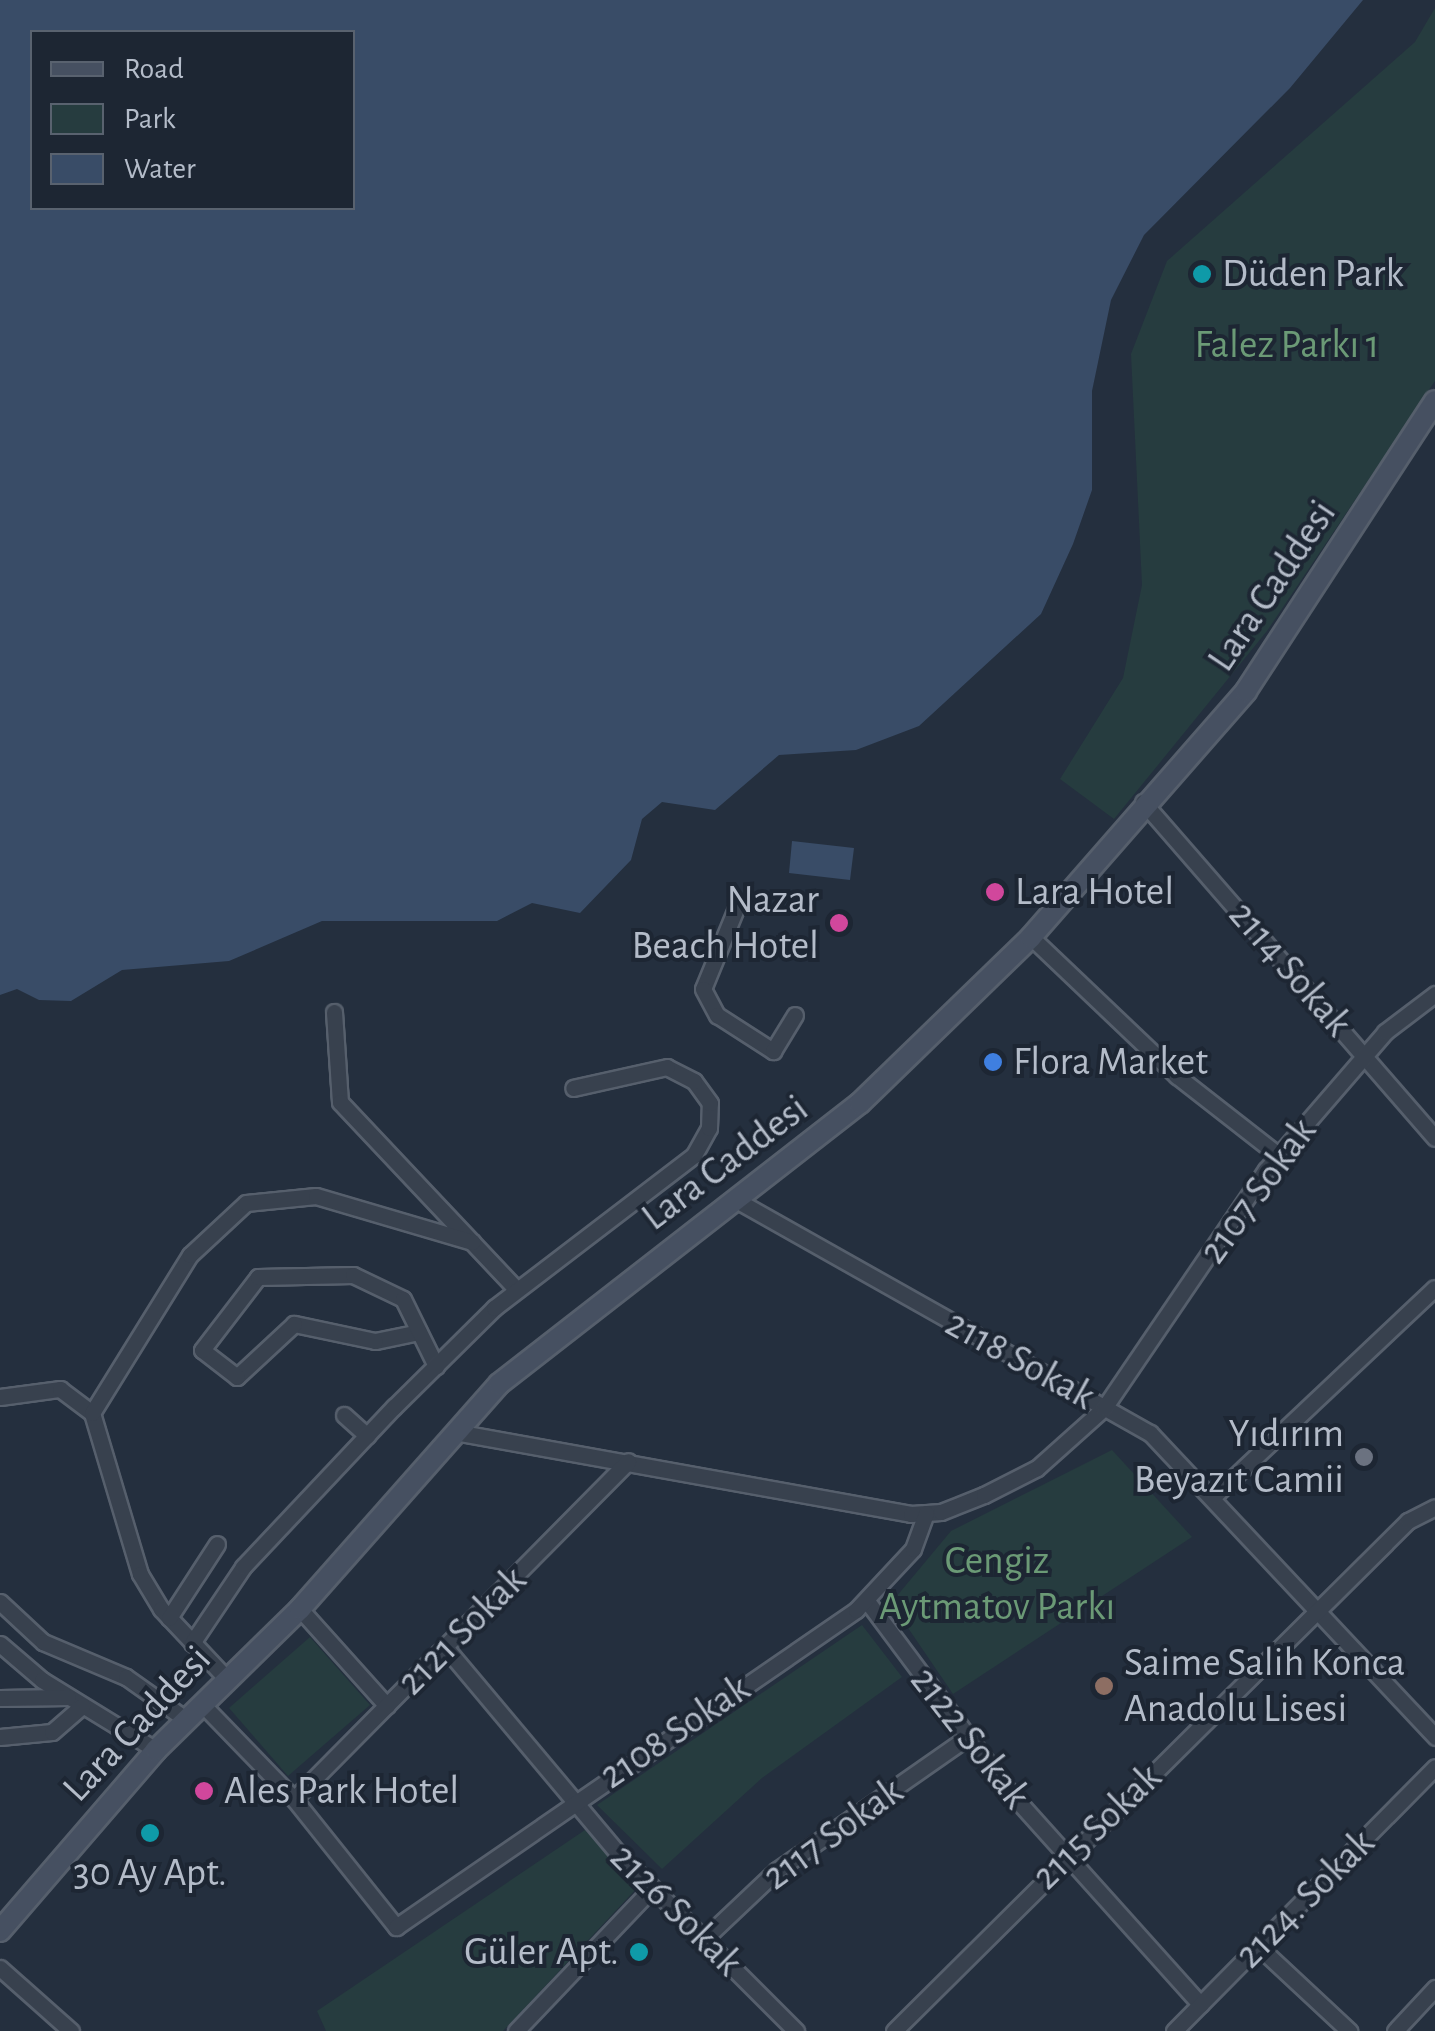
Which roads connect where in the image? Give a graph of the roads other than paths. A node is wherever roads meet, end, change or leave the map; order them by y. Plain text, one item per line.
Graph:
1 (1435, 401) edge
2 (1142, 802) junction
3 (735, 911) dead end
4 (1030, 937) junction
5 (1435, 994) edge
6 (334, 1012) dead end
7 (794, 1016) dead end
8 (1364, 1054) junction
9 (573, 1088) dead end
10 (1435, 1138) edge
11 (1278, 1155) junction
12 (736, 1200) junction
13 (472, 1242) junction
14 (1435, 1288) edge
15 (516, 1290) junction
16 (420, 1332) junction
17 (436, 1366) junction
18 (0, 1398) edge
19 (1104, 1408) junction
20 (92, 1413) junction
21 (344, 1415) dead end
22 (455, 1432) junction
23 (366, 1436) junction
24 (628, 1461) junction
25 (1214, 1496) junction
26 (1435, 1507) edge
27 (926, 1512) junction
28 (217, 1544) dead end
29 (867, 1600) junction
30 (0, 1602) edge
31 (300, 1609) junction
32 (1319, 1611) junction
33 (170, 1618) junction
34 (0, 1644) edge
35 (192, 1644) junction
36 (444, 1646) junction
37 (227, 1678) junction
38 (0, 1698) edge
39 (76, 1702) junction
40 (201, 1703) junction
41 (386, 1706) junction
42 (186, 1719) junction
43 (0, 1736) edge
44 (968, 1737) junction
45 (1435, 1737) edge
46 (156, 1750) junction
47 (1435, 1768) edge
48 (294, 1799) junction
49 (572, 1801) junction
50 (1064, 1858) junction
51 (652, 1888) junction
52 (0, 1931) edge
53 (704, 1939) junction
54 (1258, 1946) junction
55 (0, 1968) edge
56 (1435, 1988) edge
57 (1200, 2004) junction
58 (72, 2031) edge
59 (516, 2031) edge
60 (796, 2031) edge
61 (894, 2031) edge
62 (1174, 2031) edge
63 (1349, 2031) edge
64 (1395, 2031) edge

1 - 2 street, Lara Caddesi
2 - 4 street, Lara Caddesi
2 - 8 street, 2114 Sokak
3 - 7 street
4 - 11 street
4 - 12 street, Lara Caddesi
5 - 8 street, 2107 Sokak
6 - 13 street
8 - 10 street, 2114 Sokak
8 - 11 street, 2107 Sokak
9 - 15 street
11 - 19 street, 2107 Sokak
12 - 19 street, 2118 Sokak
12 - 22 street, Lara Caddesi
13 - 15 street
13 - 20 street
14 - 25 street
15 - 17 street
16 - 16 street
16 - 17 street
17 - 23 street
18 - 20 street
19 - 25 street, 2118 Sokak
19 - 27 street
20 - 33 street
21 - 23 street
22 - 24 street
22 - 31 street, Lara Caddesi
23 - 35 street
24 - 27 street
24 - 36 street, 2121 Sokak
25 - 32 street, 2118 Sokak
26 - 32 street, 2115 Sokak
27 - 29 street, 2108 Sokak
28 - 33 street
29 - 44 street, 2122 Sokak
29 - 49 street, 2108 Sokak
30 - 42 street
31 - 37 street, Lara Caddesi
31 - 41 street
32 - 45 street, 2118 Sokak
32 - 50 street, 2115 Sokak
33 - 35 street
34 - 39 street
35 - 37 street
36 - 41 street, 2121 Sokak
36 - 49 street, 2126 Sokak
37 - 40 street, Lara Caddesi
38 - 39 street
39 - 43 street
39 - 46 street
40 - 42 street, Lara Caddesi
40 - 48 street
41 - 48 street, 2121 Sokak
42 - 46 street, Lara Caddesi
44 - 50 street, 2122 Sokak
44 - 53 street, 2117 Sokak
46 - 52 street, Lara Caddesi
47 - 54 street, 2124. Sokak
48 - 49 street, 2108 Sokak
49 - 51 street, 2126 Sokak
50 - 57 street, 2122 Sokak
50 - 61 street, 2115 Sokak
51 - 53 street, 2126 Sokak
51 - 59 street
53 - 60 street, 2126 Sokak
54 - 57 street, 2124. Sokak
54 - 63 street
55 - 58 street
56 - 64 street
57 - 62 street, 2124. Sokak

